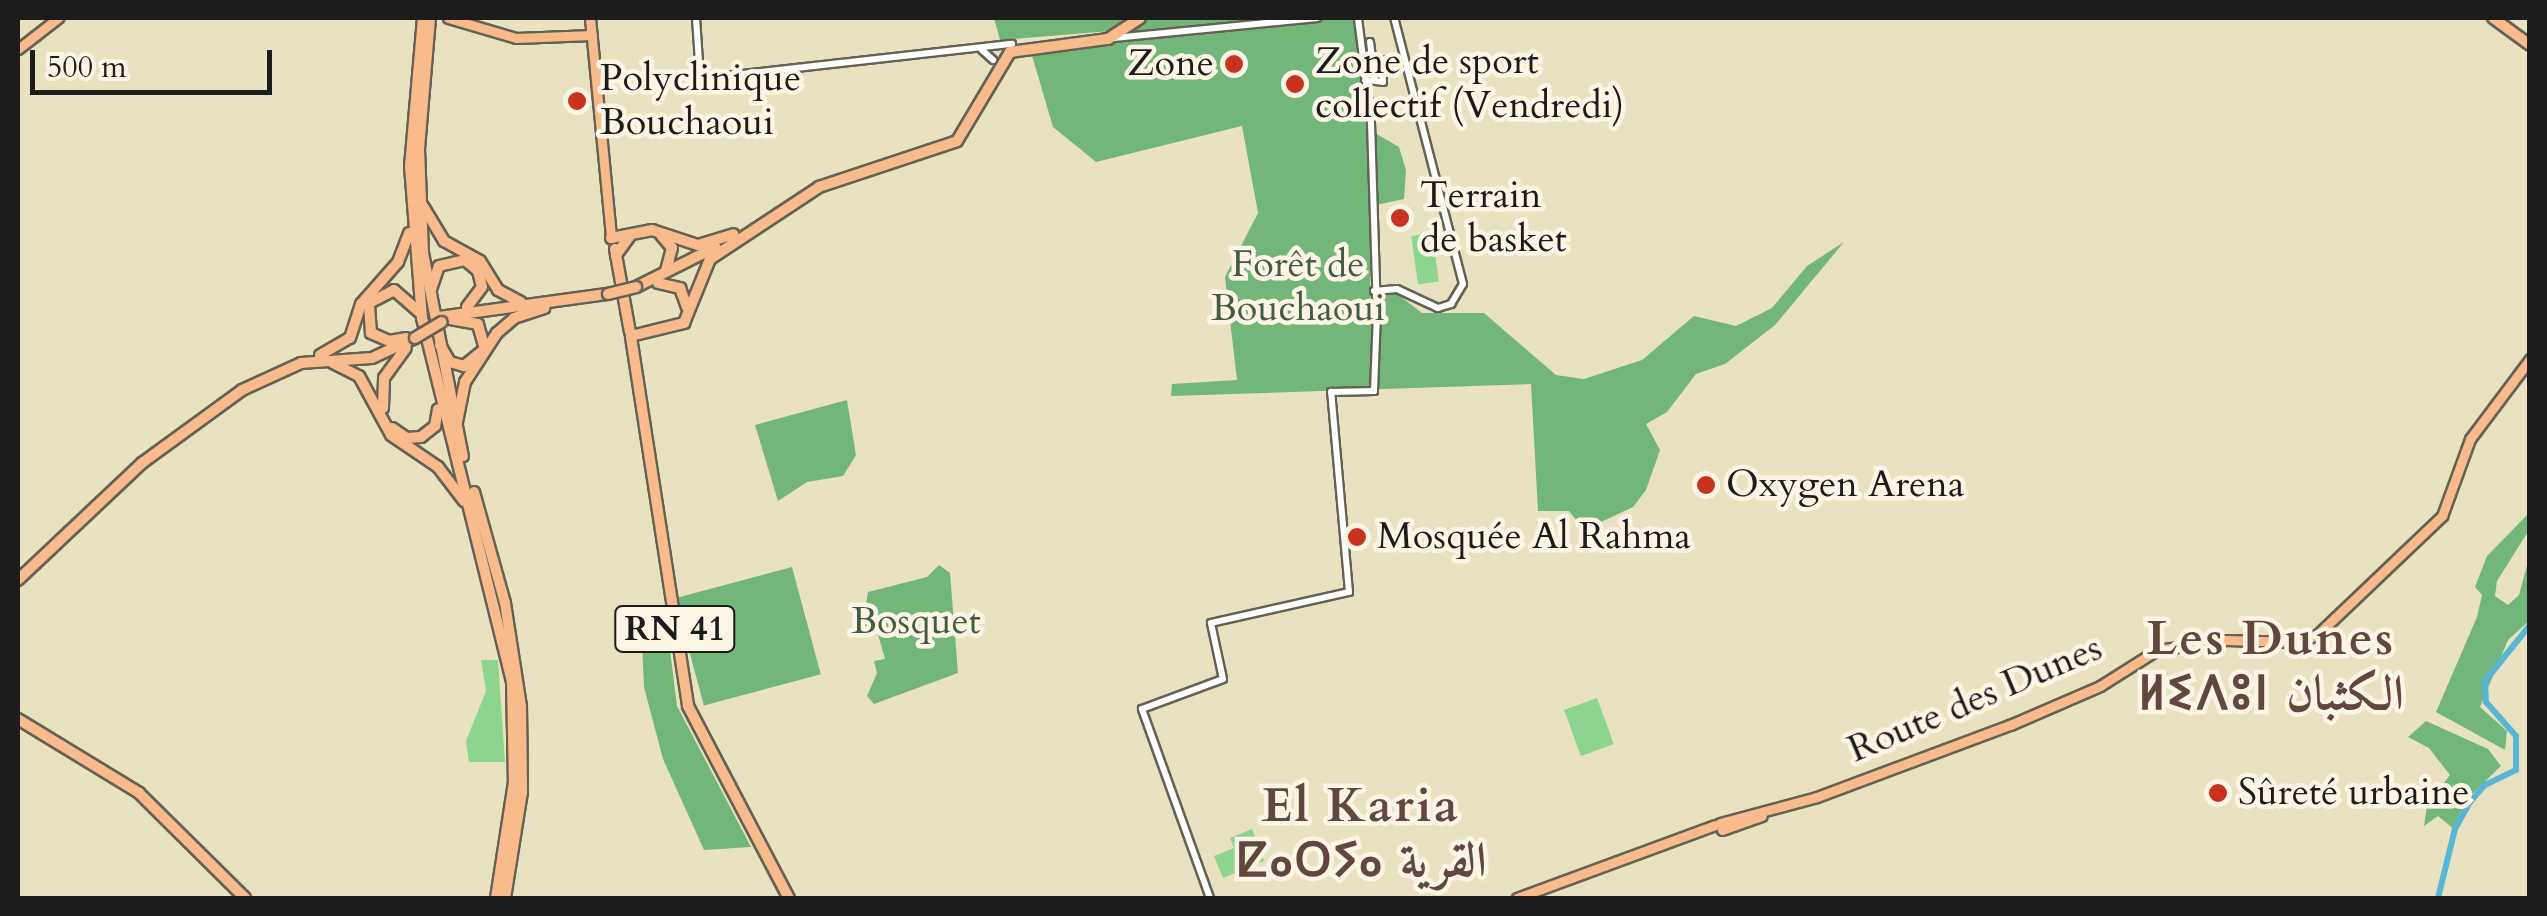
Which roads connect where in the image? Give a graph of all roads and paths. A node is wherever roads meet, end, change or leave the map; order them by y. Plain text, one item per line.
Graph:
1 (55, 18) edge
2 (426, 18) edge
3 (448, 18) edge
4 (590, 18) edge
5 (696, 18) edge
6 (1137, 18) edge
7 (1316, 18) edge
8 (1358, 18) edge
9 (1392, 18) edge
10 (2492, 18) edge
11 (2504, 18) edge
12 (592, 35) junction
13 (2530, 36) edge
14 (1108, 39) junction
15 (1370, 42) dead end
16 (1012, 44) junction
17 (2530, 45) edge
18 (18, 46) edge
19 (976, 49) junction
20 (994, 60) junction
21 (1381, 60) dead end
22 (1366, 80) junction
23 (1375, 80) junction
24 (419, 195) junction
25 (411, 212) junction
26 (740, 233) junction
27 (630, 234) junction
28 (612, 236) junction
29 (616, 255) junction
30 (658, 281) junction
31 (1374, 292) junction
32 (610, 296) junction
33 (527, 304) junction
34 (544, 308) junction
35 (462, 310) junction
36 (437, 317) junction
37 (646, 331) junction
38 (434, 334) junction
39 (629, 334) junction
40 (411, 336) junction
41 (321, 358) junction
42 (633, 359) junction
43 (2530, 363) edge
44 (438, 398) junction
45 (460, 448) junction
46 (474, 519) junction
47 (18, 576) edge
48 (18, 722) edge
49 (1719, 827) junction
50 (238, 898) edge
51 (247, 898) edge
52 (496, 898) edge
53 (505, 898) edge
54 (786, 898) edge
55 (1210, 898) edge
56 (1517, 898) edge
57 (1526, 898) edge

1 - 18 main road
2 - 24 highway
2 - 25 highway
3 - 12 main road
4 - 12 main road, RN 41
5 - 19 street
6 - 14 highway
6 - 16 highway
7 - 14 street
8 - 22 street
9 - 31 street
10 - 17 highway
11 - 13 highway
12 - 28 main road, RN 41
14 - 26 highway
15 - 23 street
16 - 19 street
16 - 20 highway
19 - 20 street
20 - 26 highway
21 - 23 street
22 - 23 street
22 - 31 street
24 - 33 highway
24 - 36 highway
25 - 36 highway
25 - 41 highway
26 - 27 highway
26 - 30 highway
26 - 37 highway
27 - 28 highway
27 - 29 highway
27 - 30 highway
28 - 29 highway, RN 41
28 - 39 highway, RN 41
29 - 39 highway, RN 41
30 - 32 highway, bridge
30 - 37 highway
31 - 55 street
32 - 33 highway
32 - 34 highway
33 - 35 highway
34 - 36 highway
34 - 45 highway
35 - 36 highway
35 - 36 highway
36 - 38 highway
36 - 38 highway
36 - 40 highway, bridge
36 - 40 highway
36 - 44 highway
37 - 39 highway
37 - 42 highway
38 - 45 highway
39 - 42 highway, RN 41
39 - 54 highway, RN 41
40 - 41 highway
40 - 44 highway
41 - 46 highway
41 - 47 highway
42 - 54 highway, RN 41
43 - 49 main road, Route des Dunes
44 - 46 highway
45 - 53 highway
46 - 52 highway
48 - 50 highway
48 - 51 highway
49 - 56 main road, Route des Dunes
49 - 57 main road, Route des Dunes

